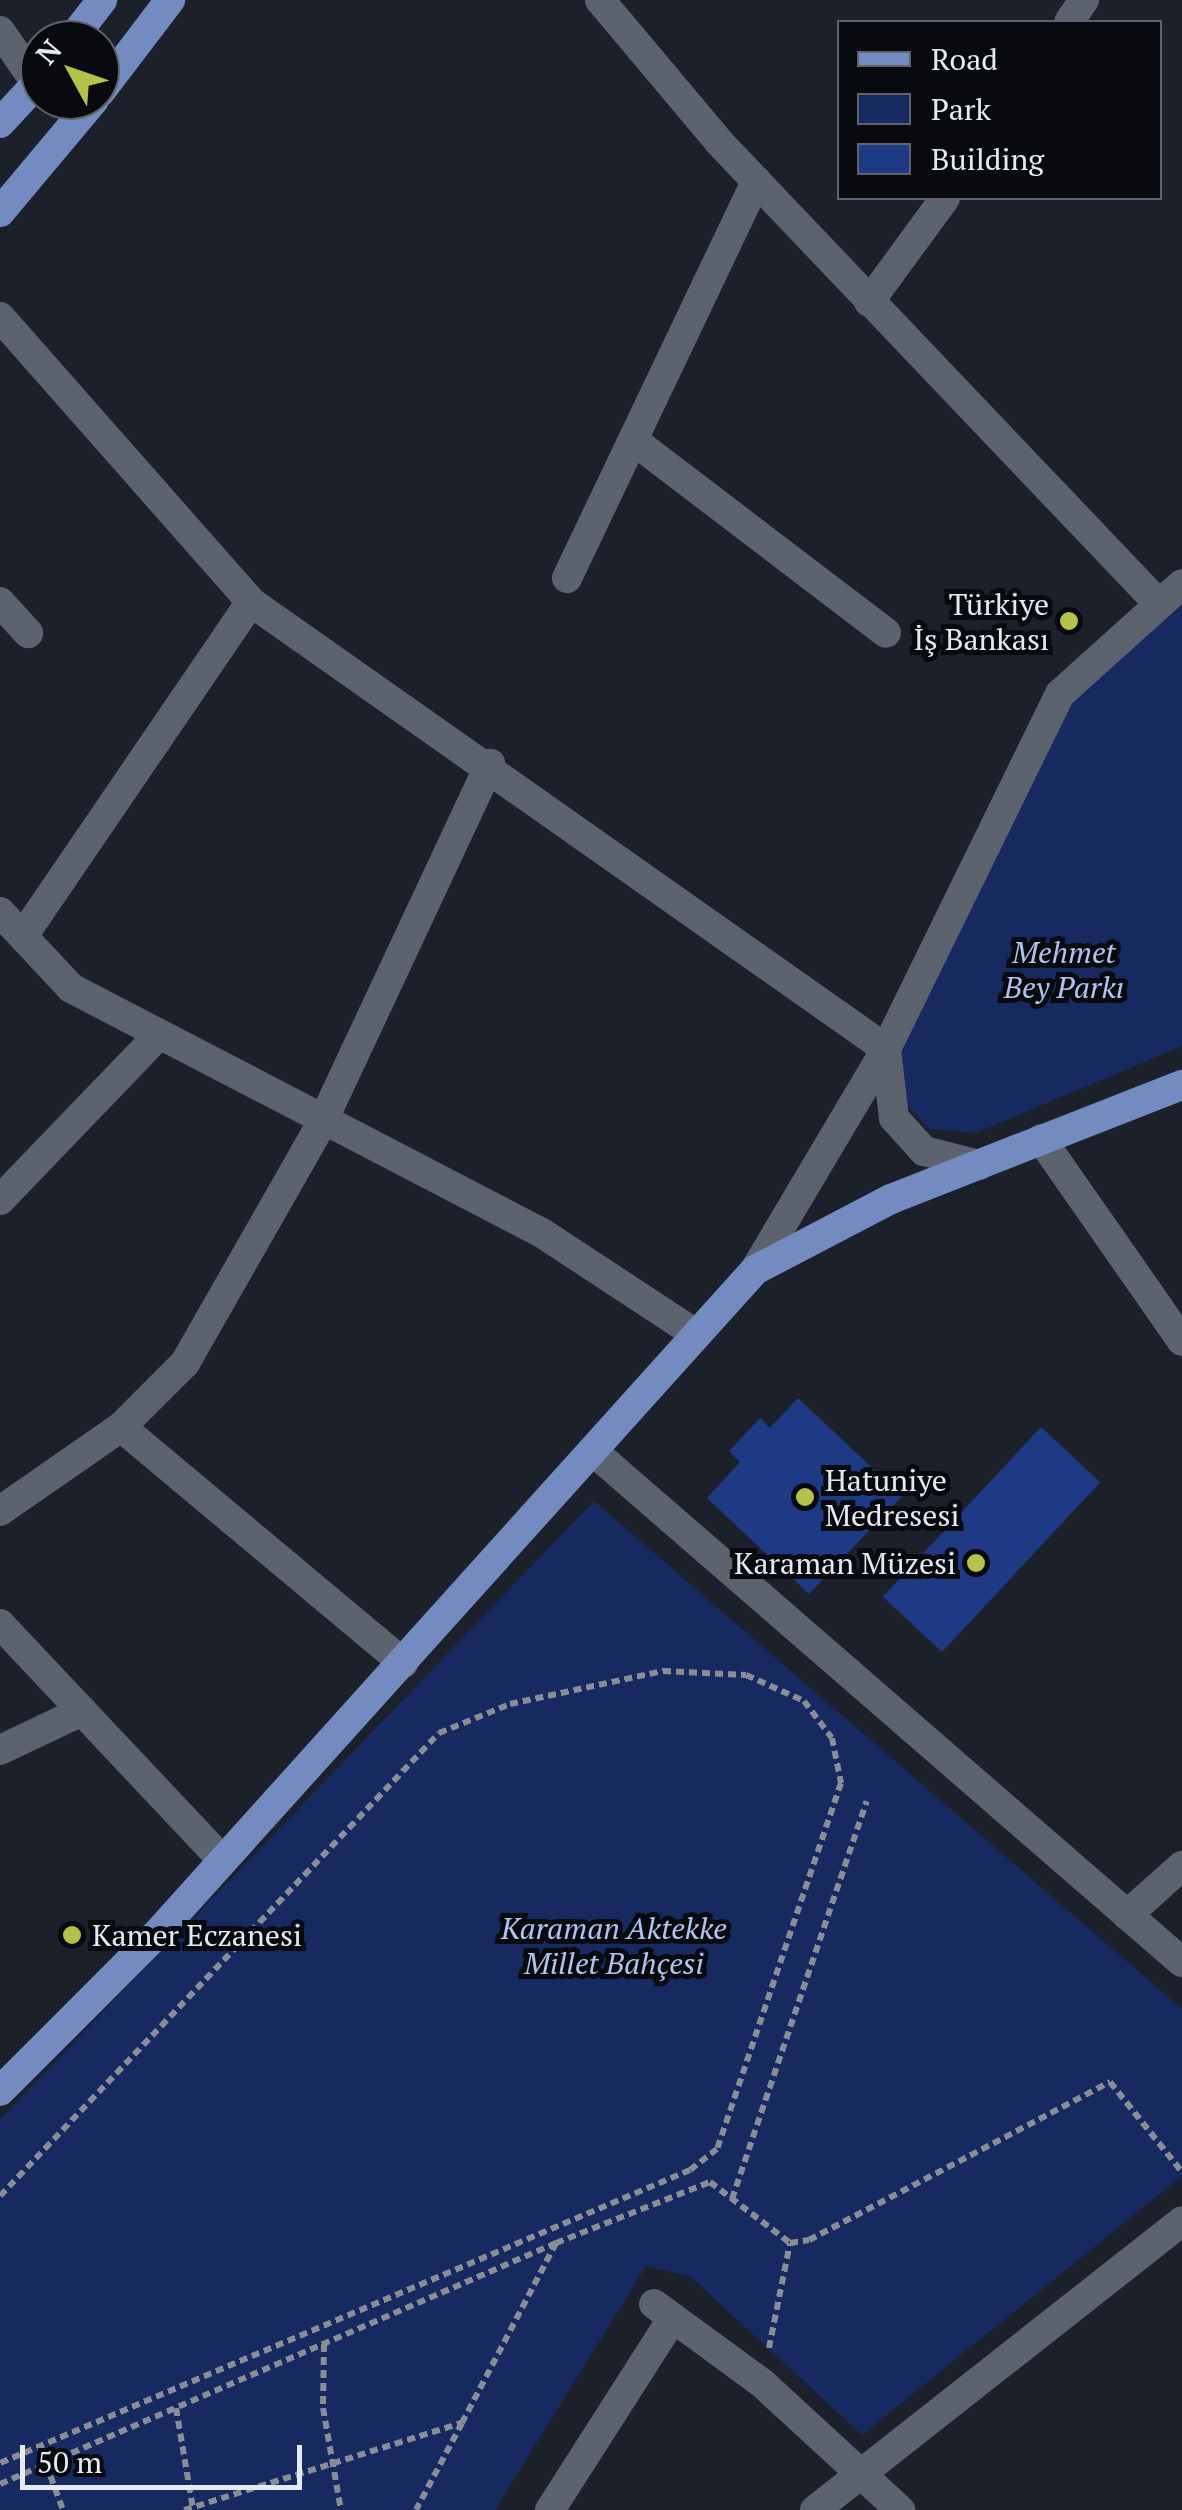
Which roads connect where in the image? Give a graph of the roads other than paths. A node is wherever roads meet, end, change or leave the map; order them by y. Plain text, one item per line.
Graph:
1 (102, 0) edge
2 (170, 0) edge
3 (600, 0) edge
4 (86, 20) edge
5 (0, 31) edge
6 (20, 58) edge
7 (120, 66) edge
8 (20, 101) edge
9 (77, 120) edge
10 (0, 122) edge
11 (756, 182) junction
12 (944, 200) edge
13 (0, 212) edge
14 (869, 302) junction
15 (0, 317) edge
16 (633, 440) junction
17 (567, 578) dead end
18 (1171, 594) edge
19 (0, 602) edge
20 (251, 602) junction
21 (28, 632) dead end
22 (886, 632) dead end
23 (490, 764) junction
24 (8, 921) edge
25 (158, 1036) junction
26 (886, 1049) junction
27 (1182, 1084) edge
28 (321, 1125) junction
29 (1041, 1139) junction
30 (978, 1165) junction
31 (0, 1200) edge
32 (756, 1270) junction
33 (694, 1333) junction
34 (1182, 1341) edge
35 (122, 1427) junction
36 (594, 1452) junction
37 (0, 1511) edge
38 (0, 1624) edge
39 (403, 1663) junction
40 (82, 1711) junction
41 (0, 1750) edge
42 (223, 1861) junction
43 (1182, 1866) edge
44 (1127, 1915) junction
45 (1182, 1962) edge
46 (0, 2091) edge
47 (1182, 2221) edge
48 (862, 2474) junction
49 (550, 2510) edge
50 (814, 2510) edge
51 (900, 2510) edge

1 - 4 main road
2 - 7 main road
3 - 11 street
5 - 6 street
8 - 10 main road
9 - 13 main road
11 - 14 street
11 - 16 street
12 - 14 street
14 - 18 street
15 - 20 street
16 - 17 street
16 - 22 street
18 - 26 street
19 - 21 street
20 - 23 street
20 - 24 street
23 - 26 street
23 - 28 street
24 - 25 street
25 - 28 street
25 - 31 street
26 - 30 street
26 - 32 street
27 - 29 main road
28 - 33 street
28 - 35 street
29 - 30 main road
29 - 34 street
30 - 32 main road
32 - 33 main road
33 - 36 main road
35 - 37 street
35 - 39 street
36 - 39 main road
36 - 44 street
38 - 40 street
39 - 42 main road
40 - 41 street
40 - 42 street
42 - 46 main road
43 - 44 street
44 - 45 street
47 - 48 street
48 - 49 street
48 - 50 street
48 - 51 street

